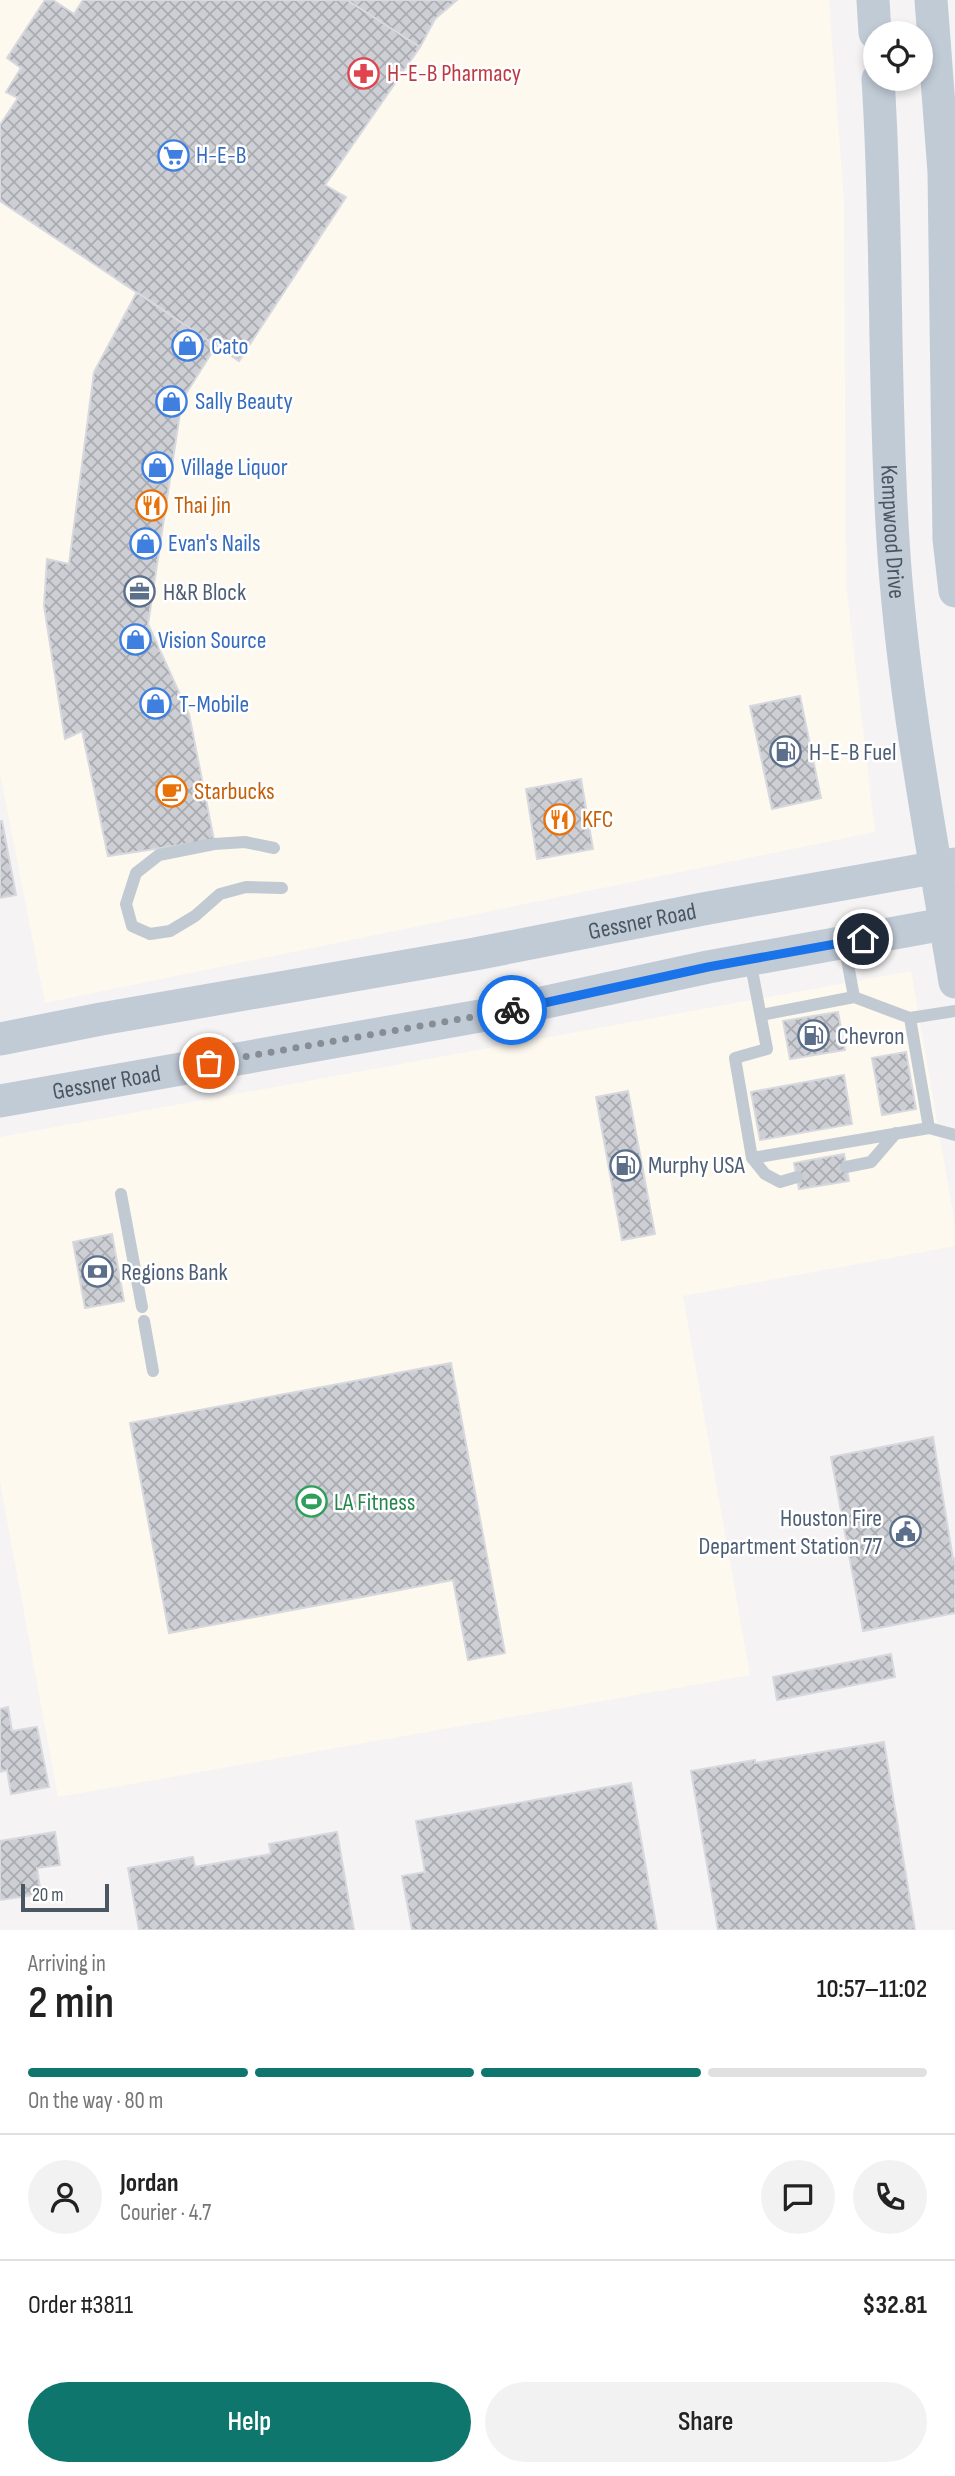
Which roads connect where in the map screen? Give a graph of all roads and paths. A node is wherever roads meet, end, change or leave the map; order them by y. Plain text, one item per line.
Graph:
1 (873, 0) edge
2 (931, 0) edge
3 (874, 21) edge
4 (879, 91) edge
5 (955, 591) edge
6 (274, 848) dead end
7 (946, 866) edge
8 (282, 888) dead end
9 (950, 923) edge
10 (844, 943) junction
11 (750, 960) junction
12 (955, 982) edge
13 (854, 997) junction
14 (955, 1011) edge
15 (761, 1015) junction
16 (910, 1018) junction
17 (0, 1039) edge
18 (0, 1101) edge
19 (929, 1128) junction
20 (896, 1133) junction
21 (955, 1135) edge
22 (752, 1158) junction
23 (846, 1167) dead end
24 (797, 1177) dead end
25 (121, 1194) dead end
26 (153, 1371) dead end

1 - 3 main road
2 - 5 main road
4 - 7 main road, Kempwood Drive
6 - 8 lane
7 - 9 main road, Kempwood Drive
7 - 17 main road, Gessner Road
9 - 10 main road, Gessner Road
9 - 12 main road, Kempwood Drive
10 - 11 main road, Gessner Road
10 - 13 lane
11 - 15 lane
11 - 18 main road, Gessner Road
13 - 15 lane
13 - 16 lane
14 - 16 lane
15 - 22 lane
16 - 19 lane
19 - 20 lane
19 - 21 lane
20 - 22 lane
20 - 23 lane
22 - 24 lane
25 - 26 lane

